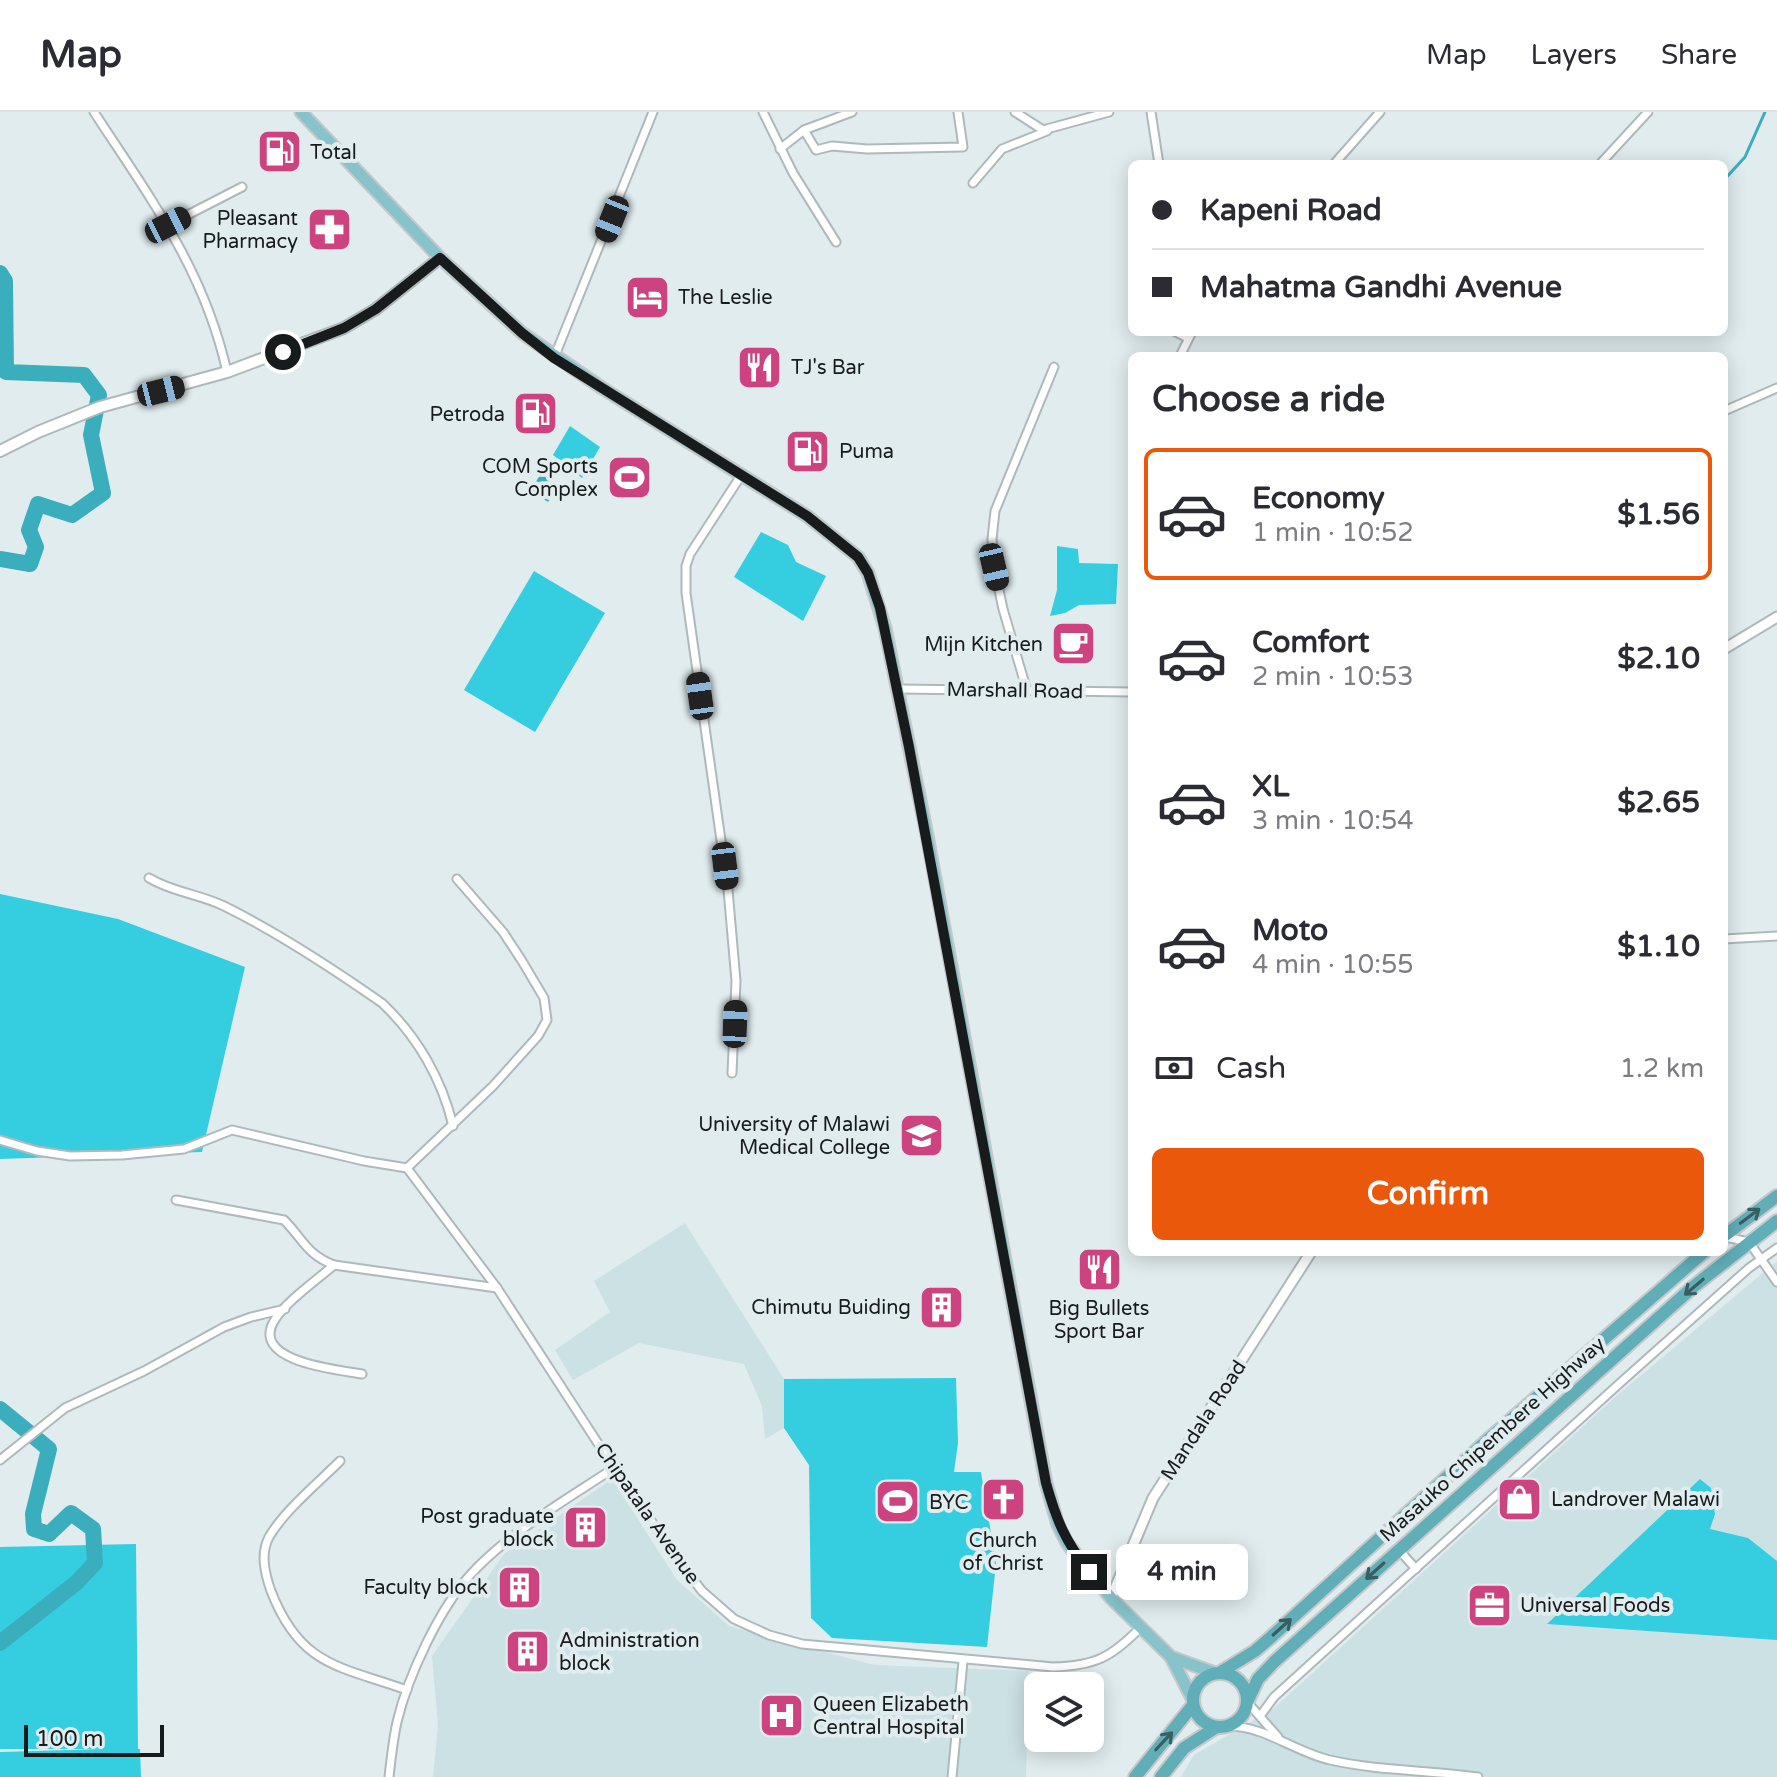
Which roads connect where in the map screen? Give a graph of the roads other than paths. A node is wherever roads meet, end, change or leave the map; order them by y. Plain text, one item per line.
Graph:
1 (94, 112) edge
2 (301, 112) edge
3 (653, 112) edge
4 (763, 112) edge
5 (852, 112) edge
6 (958, 112) edge
7 (1015, 112) edge
8 (1109, 112) edge
9 (1151, 112) edge
10 (1380, 112) edge
11 (1648, 112) edge
12 (804, 130) junction
13 (1049, 130) junction
14 (780, 149) junction
15 (1158, 160) edge
16 (1338, 160) edge
17 (1604, 160) edge
18 (973, 183) dead end
19 (242, 187) dead end
20 (168, 225) junction
21 (836, 242) dead end
22 (440, 258) junction
23 (554, 358) junction
24 (1054, 367) dead end
25 (227, 372) junction
26 (1777, 388) edge
27 (1728, 409) edge
28 (0, 451) edge
29 (742, 474) junction
30 (1777, 617) edge
31 (1728, 647) edge
32 (898, 689) junction
33 (1027, 691) junction
34 (1128, 692) edge
35 (149, 878) dead end
36 (457, 879) dead end
37 (1777, 936) edge
38 (1728, 939) edge
39 (732, 1073) dead end
40 (453, 1126) junction
41 (0, 1140) edge
42 (407, 1168) junction
43 (1777, 1196) edge
44 (176, 1200) dead end
45 (1777, 1221) edge
46 (1728, 1233) edge
47 (1728, 1237) edge
48 (1749, 1242) junction
49 (1777, 1248) edge
50 (1308, 1256) edge
51 (1699, 1256) edge
52 (1761, 1260) junction
53 (334, 1265) junction
54 (1777, 1282) edge
55 (497, 1288) junction
56 (285, 1309) junction
57 (362, 1374) dead end
58 (0, 1460) edge
59 (340, 1461) dead end
60 (614, 1468) junction
61 (1399, 1550) junction
62 (1416, 1569) junction
63 (1111, 1598) junction
64 (1141, 1627) junction
65 (1171, 1657) junction
66 (963, 1661) junction
67 (1217, 1673) junction
68 (407, 1690) junction
69 (1248, 1702) junction
70 (1193, 1703) junction
71 (1260, 1716) junction
72 (1230, 1726) junction
73 (1215, 1728) junction
74 (1282, 1741) junction
75 (389, 1777) edge
76 (952, 1777) edge
77 (1135, 1777) edge
78 (1161, 1777) edge
79 (1478, 1777) edge

1 - 20 street
2 - 22 main road
3 - 23 street
4 - 14 street
5 - 12 street
6 - 12 street
7 - 13 street
8 - 13 street
9 - 15 street
10 - 16 street
11 - 17 street
12 - 14 street
13 - 18 street
14 - 21 street
19 - 20 street
20 - 25 street
22 - 23 main road
22 - 25 main road
23 - 29 main road
24 - 33 street
25 - 28 main road
26 - 27 street
29 - 32 main road
29 - 39 street
30 - 31 street
32 - 33 street, Marshall Road
32 - 63 main road
33 - 34 street, Marshall Road
35 - 40 street
36 - 40 street
37 - 38 street
40 - 42 street
41 - 42 street
42 - 55 street, Chipatala Avenue
46 -> 43 highway
44 - 53 street
45 - 48 highway, Masauko Chipembere Highway
47 - 48 street
48 - 52 street
48 -> 61 highway, Masauko Chipembere Highway
49 - 52 street
50 - 63 street, Mandala Road
67 -> 51 highway, Masauko Chipembere Highway
52 - 54 street
52 - 62 street
53 - 55 street
53 - 56 street
55 - 60 street, Chipatala Avenue
56 - 57 street
56 - 58 street
59 - 68 street
60 - 66 street, Chipatala Avenue
60 - 68 street
61 - 62 street
61 -> 69 highway, Masauko Chipembere Highway
62 - 71 street
63 - 64 main road
64 - 65 main road
64 - 66 street, Chipatala Avenue
65 - 67 main road
65 - 70 main road
66 - 76 street
67 - 69 highway
67 - 70 highway
68 - 75 street
69 - 71 street
69 - 72 highway
70 - 73 highway
77 -> 70 highway
71 - 74 street
72 - 73 highway
72 - 74 street
73 - 78 highway
74 - 79 street

